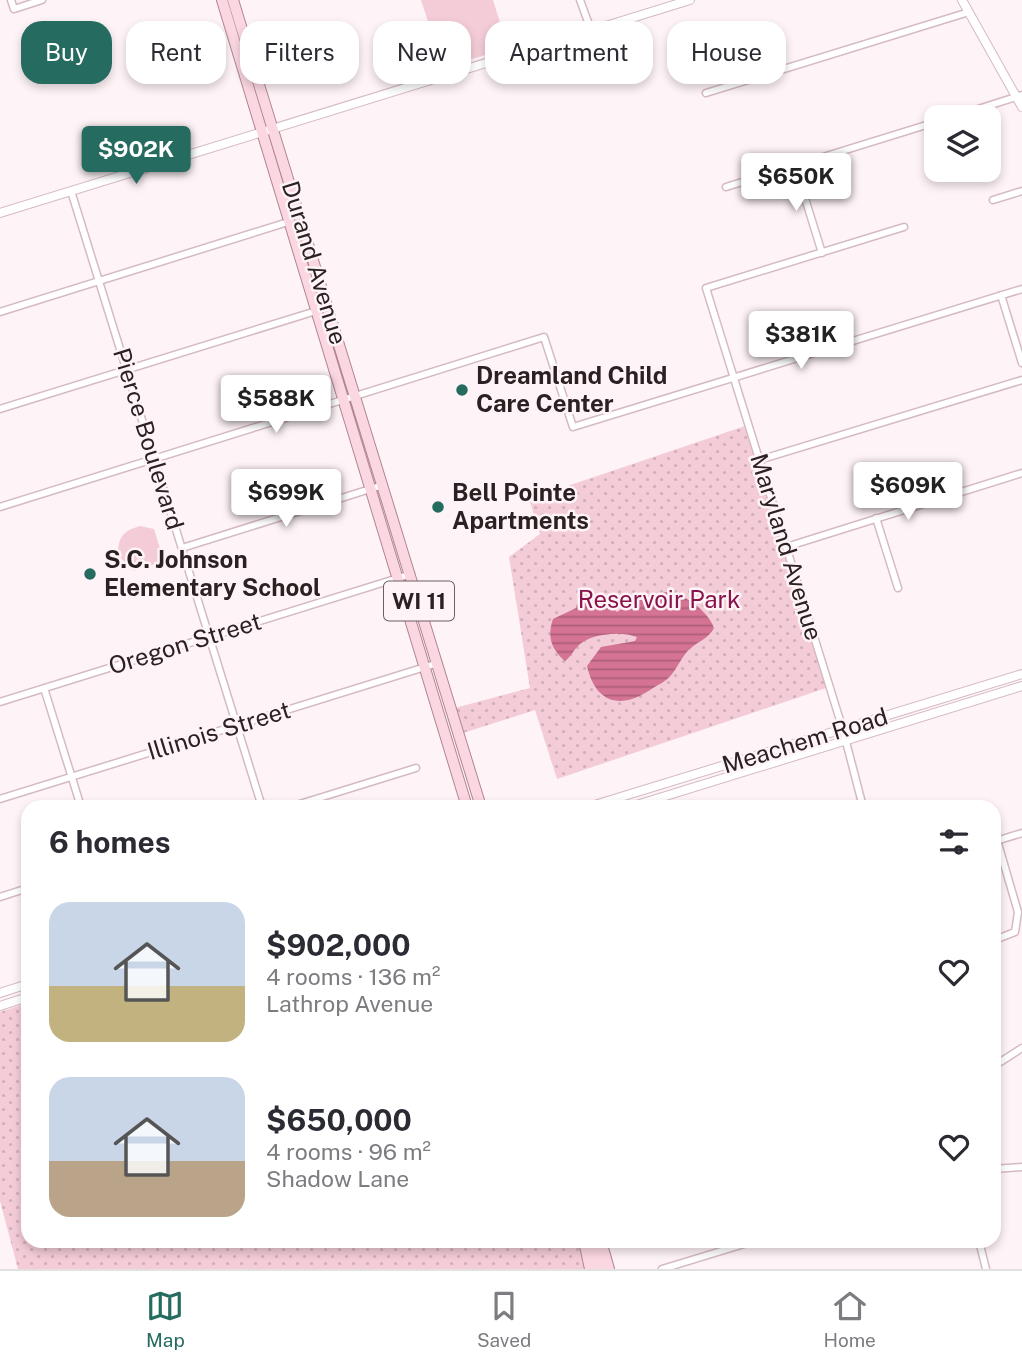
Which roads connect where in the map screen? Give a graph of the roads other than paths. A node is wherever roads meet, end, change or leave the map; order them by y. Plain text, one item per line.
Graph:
1 (11, 0) edge
2 (42, 0) edge
3 (222, 0) edge
4 (233, 0) edge
5 (580, 0) edge
6 (690, 0) edge
7 (962, 0) edge
8 (668, 3) edge
9 (969, 12) junction
10 (588, 21) edge
11 (617, 21) edge
12 (485, 63) edge
13 (706, 93) dead end
14 (1019, 96) edge
15 (991, 105) edge
16 (1022, 107) edge
17 (924, 126) edge
18 (268, 130) junction
19 (795, 166) junction
20 (726, 187) dead end
21 (71, 191) junction
22 (1022, 191) edge
23 (993, 200) dead end
24 (0, 213) edge
25 (288, 222) junction
26 (904, 227) dead end
27 (305, 235) junction
28 (822, 253) junction
29 (99, 281) junction
30 (1022, 289) edge
31 (1001, 295) junction
32 (316, 311) junction
33 (0, 312) edge
34 (1022, 363) edge
35 (126, 370) junction
36 (734, 377) junction
37 (1022, 380) edge
38 (355, 396) junction
39 (343, 400) junction
40 (0, 409) edge
41 (154, 459) junction
42 (760, 460) junction
43 (1022, 472) edge
44 (383, 485) junction
45 (370, 489) junction
46 (0, 507) edge
47 (876, 518) junction
48 (786, 547) junction
49 (181, 548) junction
50 (411, 574) junction
51 (398, 578) junction
52 (898, 588) dead end
53 (209, 637) junction
54 (438, 663) junction
55 (425, 667) junction
56 (1022, 674) edge
57 (1022, 686) edge
58 (44, 688) junction
59 (945, 698) junction
60 (0, 702) edge
61 (948, 708) junction
62 (237, 726) junction
63 (843, 730) junction
64 (846, 740) junction
65 (764, 753) junction
66 (768, 764) junction
67 (416, 768) dead end
68 (72, 777) junction
69 (673, 780) junction
70 (677, 792) junction
71 (0, 799) edge
72 (79, 800) edge
73 (260, 800) edge
74 (313, 800) edge
75 (465, 800) edge
76 (479, 800) edge
77 (610, 800) edge
78 (652, 800) edge
79 (861, 800) edge
80 (1022, 833) edge
81 (1001, 839) edge
82 (1001, 860) edge
83 (21, 890) edge
84 (0, 897) edge
85 (1001, 937) edge
86 (21, 986) edge
87 (0, 993) edge
88 (21, 999) edge
89 (0, 1006) edge
90 (1022, 1048) edge
91 (1001, 1062) edge
92 (1022, 1167) edge
93 (1001, 1168) edge
94 (585, 1248) edge
95 (593, 1248) edge
96 (603, 1248) edge
97 (731, 1248) edge
98 (981, 1248) edge
99 (590, 1269) edge
100 (599, 1269) edge
101 (609, 1269) edge
102 (662, 1269) edge
103 (986, 1269) edge

1 - 2 street
3 - 18 main road, Durand Avenue / WI 11
4 - 18 main road, Durand Avenue / WI 11
5 - 10 street
6 - 8 street
7 - 9 street
8 - 11 street
9 - 13 street
9 - 14 street
12 - 18 street
14 - 15 street
14 - 16 street
17 - 19 street
18 - 21 street
18 - 25 main road, Durand Avenue / WI 11
18 - 27 main road, Durand Avenue / WI 11
19 - 20 street
19 - 28 street
21 - 24 street
21 - 29 street, Pierce Boulevard
22 - 23 street
25 - 27 main road
25 - 29 street
25 - 32 main road, Durand Avenue / WI 11
26 - 28 street
27 - 38 main road, Durand Avenue / WI 11
28 - 36 street, Maryland Avenue
29 - 33 street
29 - 35 street, Pierce Boulevard
30 - 31 street
31 - 34 street
31 - 36 street
32 - 35 street
32 - 39 main road, Durand Avenue / WI 11
35 - 40 street
35 - 41 street, Pierce Boulevard
36 - 38 street
36 - 42 street, Maryland Avenue
37 - 42 street
38 - 39 street
38 - 44 main road, Durand Avenue / WI 11
39 - 41 street
39 - 45 main road, Durand Avenue / WI 11
41 - 46 street
41 - 49 street, Pierce Boulevard
42 - 48 street, Maryland Avenue
43 - 47 street
44 - 45 street
44 - 50 main road, Durand Avenue / WI 11
45 - 49 street
45 - 51 main road, Durand Avenue / WI 11
47 - 48 street
47 - 52 street
48 - 63 street, Maryland Avenue
49 - 53 street, Pierce Boulevard
50 - 51 street, Oregon Street
50 - 54 main road, Durand Avenue / WI 11
51 - 53 street, Oregon Street
51 - 55 main road, Durand Avenue / WI 11
53 - 58 street, Oregon Street
53 - 62 street, Pierce Boulevard
54 - 55 street, Illinois Street
54 - 76 main road, Durand Avenue / WI 11
55 - 62 street, Illinois Street
55 - 75 main road, Durand Avenue / WI 11
56 - 59 street, Meachem Road
57 - 61 street, Meachem Road
58 - 60 street, Oregon Street
58 - 68 street
59 - 61 street
59 - 63 street, Meachem Road
61 - 64 street, Meachem Road
62 - 68 street, Illinois Street
62 - 73 street, Pierce Boulevard
63 - 64 street, Maryland Avenue
63 - 65 street, Meachem Road
64 - 66 street, Meachem Road
64 - 79 street, Maryland Avenue
65 - 66 street
65 - 69 street, Meachem Road
66 - 70 street, Meachem Road
67 - 74 street
68 - 71 street, Illinois Street
68 - 72 street
69 - 70 street
69 - 77 street, Meachem Road
70 - 78 street, Meachem Road
80 - 81 street
82 - 85 street
83 - 84 street
86 - 87 street
88 - 89 street
90 - 91 street
92 - 93 street
94 - 99 main road
95 - 100 main road
96 - 101 main road
97 - 102 street
98 - 103 street

